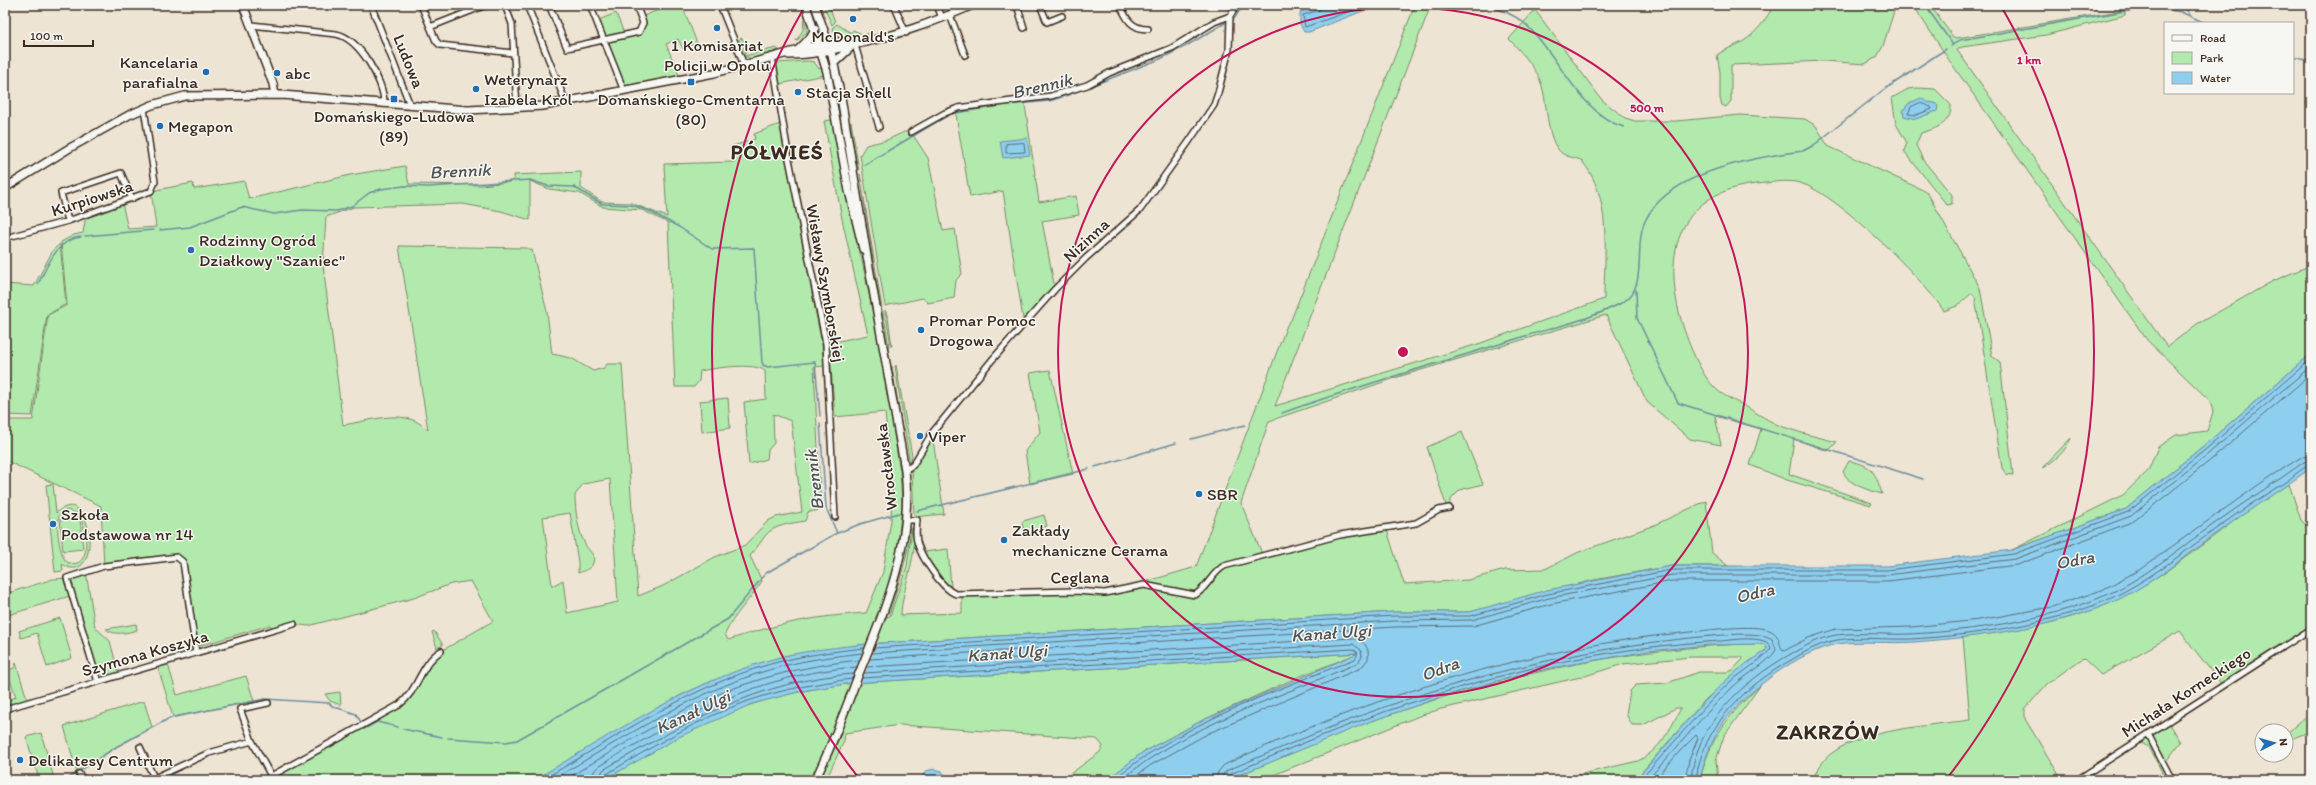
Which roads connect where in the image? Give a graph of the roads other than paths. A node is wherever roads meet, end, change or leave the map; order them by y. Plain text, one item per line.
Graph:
1 (243, 5) edge
2 (371, 5) edge
3 (421, 5) edge
4 (486, 5) edge
5 (505, 5) edge
6 (527, 5) edge
7 (549, 5) edge
8 (590, 5) edge
9 (636, 5) edge
10 (720, 5) edge
11 (806, 5) edge
12 (815, 5) edge
13 (894, 5) edge
14 (937, 5) edge
15 (973, 5) edge
16 (1017, 5) edge
17 (1040, 5) edge
18 (1120, 5) edge
19 (1237, 5) edge
20 (950, 15) junction
21 (1062, 16) dead end
22 (1230, 16) junction
23 (942, 18) junction
24 (251, 26) junction
25 (430, 27) junction
26 (1024, 28) dead end
27 (815, 29) junction
28 (1148, 29) dead end
29 (906, 32) junction
30 (604, 41) junction
31 (854, 45) junction
32 (830, 47) junction
33 (821, 49) junction
34 (799, 50) junction
35 (513, 53) junction
36 (783, 55) junction
37 (965, 55) dead end
38 (772, 57) junction
39 (834, 63) junction
40 (744, 65) junction
41 (624, 91) junction
42 (274, 95) junction
43 (384, 103) junction
44 (566, 103) junction
45 (410, 105) junction
46 (144, 108) junction
47 (517, 108) junction
48 (879, 127) dead end
49 (911, 132) dead end
50 (5, 188) edge
51 (132, 199) junction
52 (68, 221) junction
53 (5, 238) edge
54 (867, 256) junction
55 (905, 470) junction
56 (1449, 508) dead end
57 (835, 517) dead end
58 (906, 520) junction
59 (294, 624) dead end
60 (2311, 629) edge
61 (441, 651) dead end
62 (196, 653) junction
63 (98, 682) junction
64 (268, 703) dead end
65 (5, 709) edge
66 (2148, 734) junction
67 (252, 741) junction
68 (140, 747) dead end
69 (79, 774) dead end
70 (272, 776) junction
71 (152, 779) edge
72 (84, 780) edge
73 (264, 780) edge
74 (815, 780) edge
75 (2078, 780) edge
76 (2172, 780) edge

1 - 24 main road
2 - 45 street, Ludowa
3 - 25 street
4 - 25 street
5 - 35 street
6 - 44 street
7 - 30 street
8 - 30 street
9 - 30 street
10 - 40 street
11 - 27 main road, Wrocławska
12 - 32 main road, Wrocławska
13 - 29 street
14 - 23 street
15 - 20 main road
16 - 26 street
17 - 21 street
18 - 28 street
19 - 22 street
20 - 23 main road
20 - 37 street
22 - 49 street
22 - 55 street, Nizinna
23 - 29 main road
24 - 42 main road
24 - 43 street
25 - 35 street
27 - 33 main road, Wrocławska
27 - 34 main road
29 - 31 main road
30 - 41 street
31 - 32 main road
31 - 39 main road
31 - 48 street
32 - 33 main road
32 - 39 main road, Wrocławska
33 - 34 main road
33 - 36 main road
33 - 54 main road, Wrocławska
34 - 36 main road
35 - 47 street
36 - 38 main road
38 - 40 main road
38 - 57 street, Wisławy Szymborskiej
39 - 54 main road, Wrocławska
40 - 41 main road
41 - 44 main road
42 - 43 main road
42 - 46 main road
43 - 45 main road
44 - 47 main road
45 - 47 main road
46 - 50 main road
46 - 51 street, Kurpiowska
51 - 52 street, Kurpiowska
51 - 52 street
52 - 53 street, Kurpiowska
54 - 55 main road, Wrocławska
55 - 58 main road, Wrocławska
56 - 58 street, Ceglana
58 - 74 main road, Wrocławska
59 - 62 street, Szymona Koszyka
60 - 66 street, Michała Korneckiego
61 - 70 street
62 - 63 street, Szymona Koszyka
62 - 63 street
63 - 65 street, Szymona Koszyka
64 - 67 street
66 - 75 street, Michała Korneckiego
66 - 76 street
67 - 70 street
67 - 71 street
68 - 71 street
69 - 72 street
70 - 73 street

